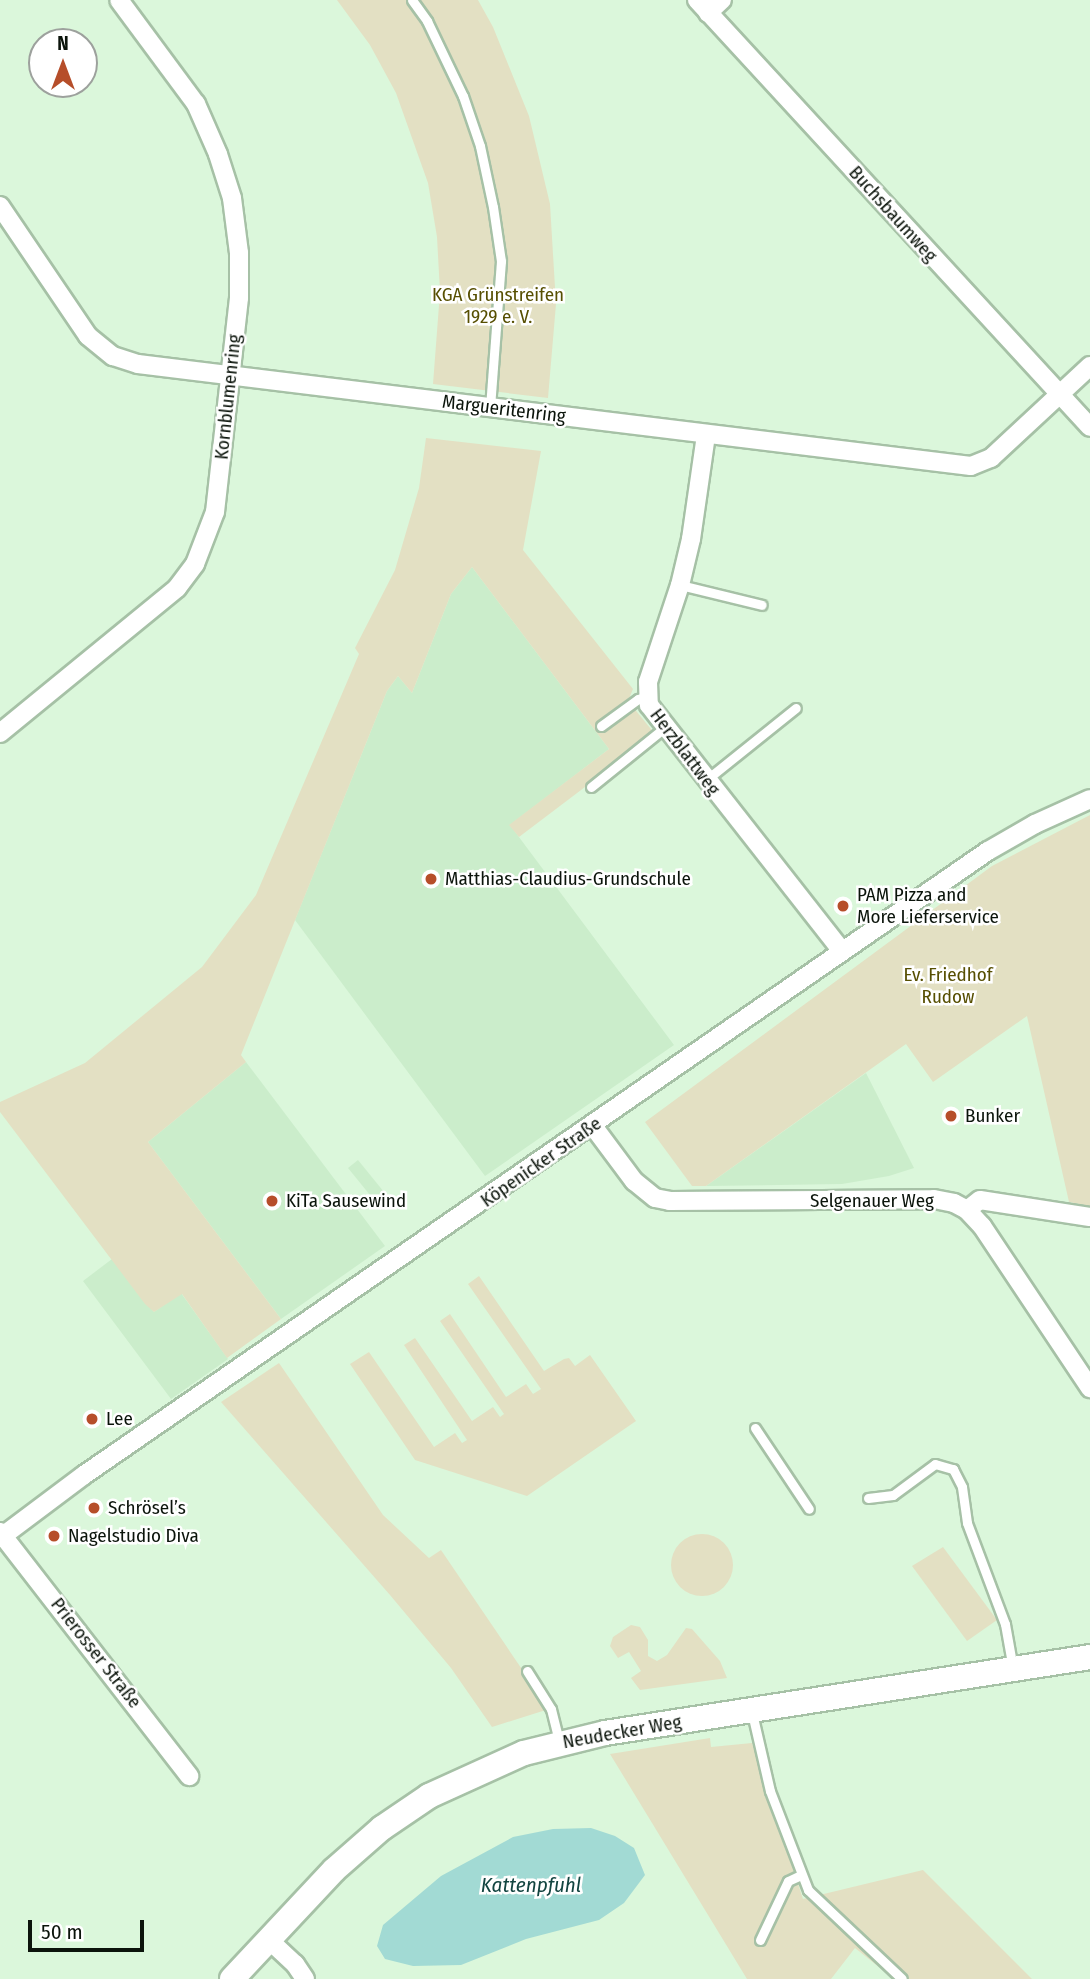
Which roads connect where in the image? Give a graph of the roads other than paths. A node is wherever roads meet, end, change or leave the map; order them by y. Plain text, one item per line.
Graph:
1 (119, 0) edge
2 (412, 0) edge
3 (722, 0) edge
4 (703, 6) edge
5 (0, 206) edge
6 (1090, 366) edge
7 (230, 374) junction
8 (1059, 395) junction
9 (490, 408) junction
10 (1090, 427) edge
11 (706, 435) junction
12 (680, 585) junction
13 (762, 605) dead end
14 (646, 696) junction
15 (796, 708) dead end
16 (601, 726) dead end
17 (664, 728) junction
18 (0, 733) edge
19 (706, 780) junction
20 (591, 787) dead end
21 (1090, 799) edge
22 (842, 951) junction
23 (593, 1126) junction
24 (967, 1210) junction
25 (1090, 1217) edge
26 (1085, 1368) edge
27 (1090, 1388) edge
28 (755, 1428) dead end
29 (868, 1498) dead end
30 (809, 1509) dead end
31 (1, 1535) edge
32 (1090, 1657) edge
33 (1013, 1670) junction
34 (527, 1671) dead end
35 (752, 1711) junction
36 (559, 1743) junction
37 (189, 1776) dead end
38 (801, 1875) junction
39 (268, 1939) junction
40 (760, 1940) dead end
41 (232, 1979) edge
42 (305, 1979) edge
43 (902, 1979) edge

1 - 7 street, Kornblumenring
2 - 9 lane
3 - 4 street
4 - 8 street, Buchsbaumweg
5 - 7 street, Margueritenring
6 - 8 street, Margueritenring
7 - 9 street, Margueritenring
7 - 18 street, Kornblumenring
8 - 10 street, Buchsbaumweg
8 - 11 street, Margueritenring
9 - 11 street, Margueritenring
11 - 12 street, Herzblattweg
12 - 13 lane
12 - 14 street, Herzblattweg
14 - 16 lane
14 - 17 street, Herzblattweg
15 - 19 lane
17 - 19 street, Herzblattweg
17 - 20 lane
19 - 22 street, Herzblattweg
21 - 22 street, Köpenicker Straße
22 - 23 street, Köpenicker Straße
23 - 24 street, Selgenauer Weg
23 - 31 street, Köpenicker Straße
24 - 25 street
24 - 26 street
26 - 27 street
28 - 30 lane
29 - 33 lane
31 - 37 street, Prierosser Straße
32 - 33 street, Neudecker Weg
33 - 35 street, Neudecker Weg
34 - 36 lane
35 - 36 street, Neudecker Weg
35 - 38 lane
36 - 39 street, Neudecker Weg
38 - 40 lane
38 - 43 lane
39 - 41 street, Neudecker Weg
39 - 42 street

